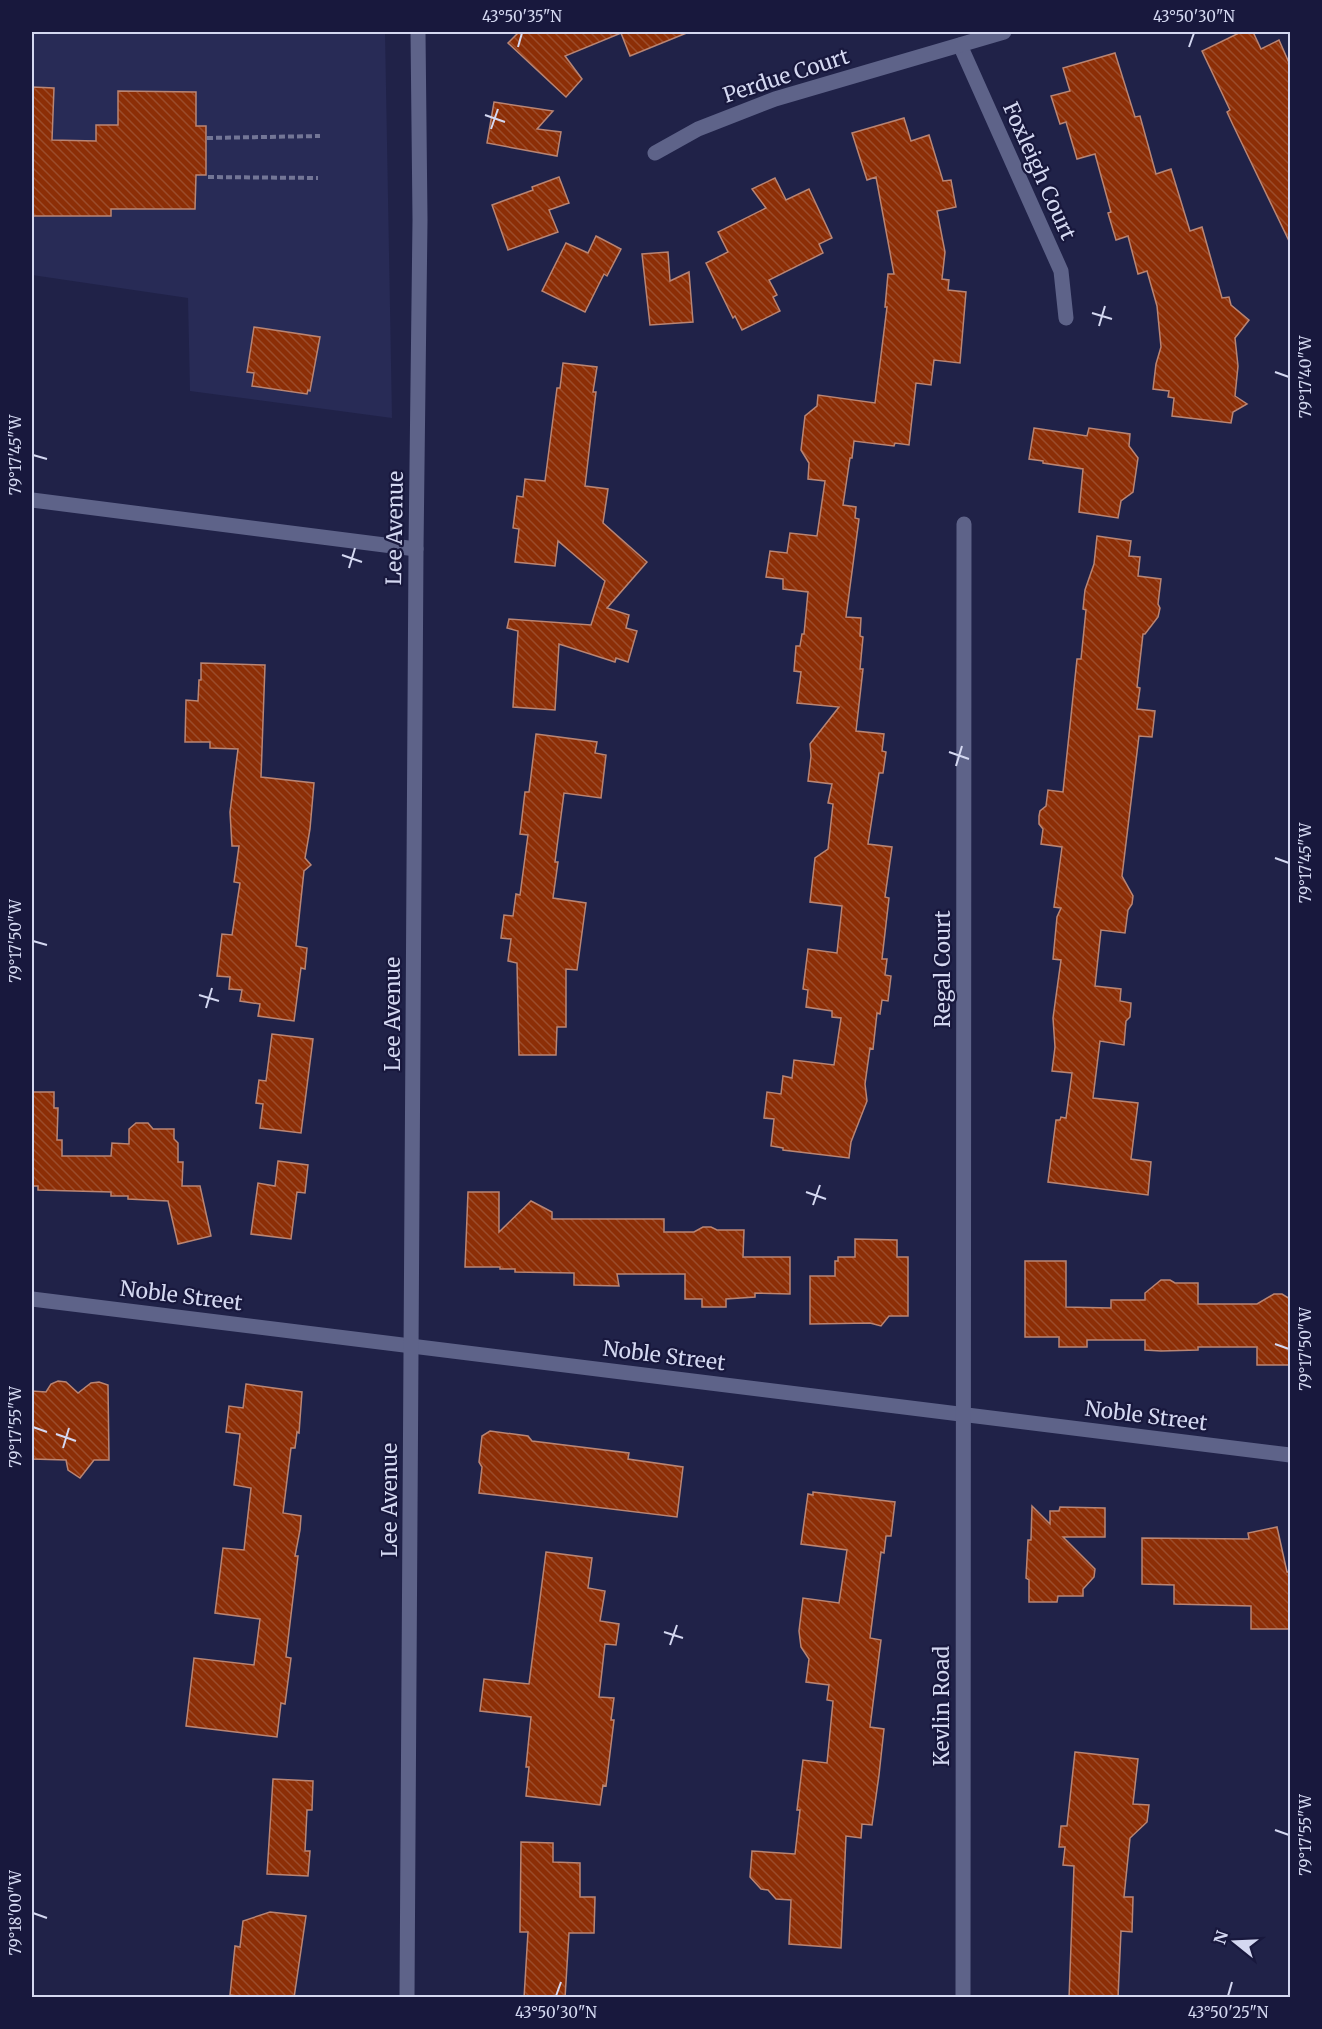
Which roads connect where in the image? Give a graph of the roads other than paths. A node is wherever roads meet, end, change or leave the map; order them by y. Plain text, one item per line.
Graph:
1 (418, 32) edge
2 (1004, 32) edge
3 (960, 45) junction
4 (655, 153) dead end
5 (1066, 318) dead end
6 (32, 500) edge
7 (964, 524) dead end
8 (416, 549) junction
9 (32, 1299) edge
10 (412, 1346) junction
11 (964, 1414) junction
12 (1290, 1455) edge
13 (407, 1998) edge
14 (963, 1998) edge

1 - 8 street, Lee Avenue
2 - 3 street, Perdue Court
3 - 4 street, Perdue Court
3 - 5 street, Foxleigh Court
6 - 8 street
7 - 11 street, Regal Court
8 - 10 street, Lee Avenue
9 - 10 street, Noble Street
10 - 11 street, Noble Street
10 - 13 street, Lee Avenue
11 - 12 street, Noble Street
11 - 14 street, Kevlin Road

